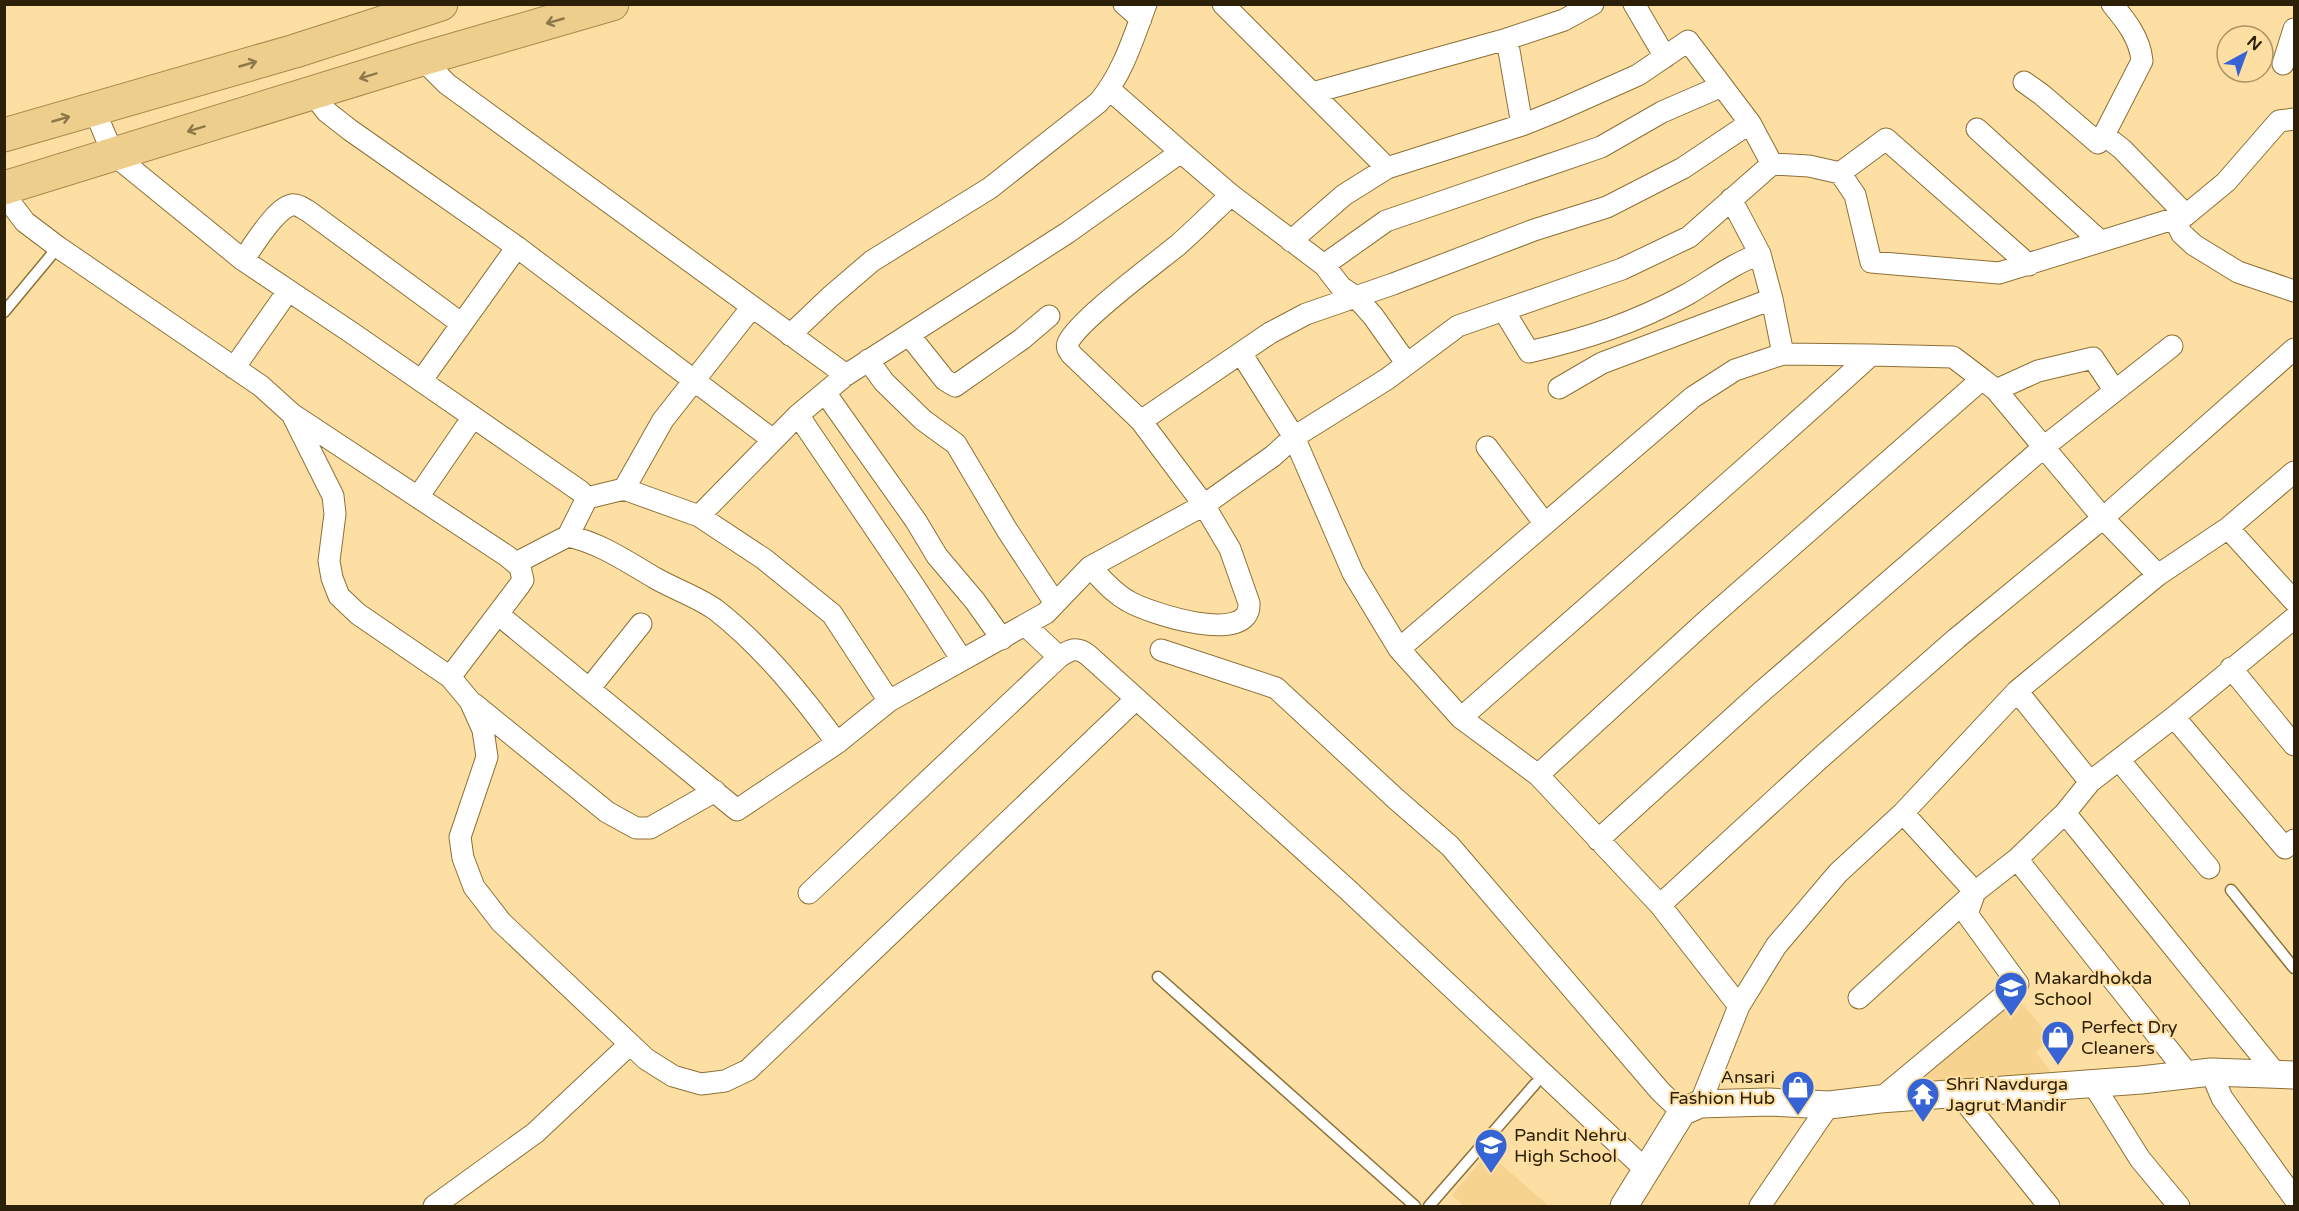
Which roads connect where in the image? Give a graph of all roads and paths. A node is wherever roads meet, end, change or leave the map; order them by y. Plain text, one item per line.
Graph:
1 (441, 4) edge
2 (612, 4) edge
3 (1124, 4) edge
4 (1223, 4) edge
5 (1593, 4) edge
6 (1634, 4) edge
7 (2112, 4) edge
8 (1144, 12) edge
9 (2295, 29) edge
10 (1507, 39) junction
11 (1665, 57) junction
12 (422, 59) junction
13 (2283, 64) dead end
14 (2024, 82) dead end
15 (1722, 86) junction
16 (1109, 89) junction
17 (312, 93) junction
18 (1312, 93) junction
19 (94, 109) junction
20 (2295, 119) edge
21 (1750, 123) junction
22 (1522, 125) junction
23 (1977, 129) dead end
24 (4, 135) edge
25 (2104, 135) junction
26 (1181, 152) junction
27 (113, 154) junction
28 (1772, 164) junction
29 (1387, 168) junction
30 (1840, 173) junction
31 (4, 189) edge
32 (1232, 195) junction
33 (1731, 199) junction
34 (2180, 217) junction
35 (1291, 241) junction
36 (2100, 241) junction
37 (58, 247) junction
38 (517, 247) junction
39 (1760, 254) junction
40 (243, 260) junction
41 (1324, 265) junction
42 (2029, 265) junction
43 (288, 291) junction
44 (2295, 291) edge
45 (1356, 297) junction
46 (1772, 299) junction
47 (752, 307) junction
48 (1504, 311) junction
49 (4, 312) edge
50 (1049, 315) dead end
51 (462, 324) junction
52 (790, 335) junction
53 (909, 335) junction
54 (2172, 346) dead end
55 (2295, 349) edge
56 (1241, 353) junction
57 (1783, 354) junction
58 (1871, 355) junction
59 (868, 360) junction
60 (1407, 364) junction
61 (234, 368) junction
62 (846, 375) junction
63 (421, 381) junction
64 (693, 381) junction
65 (1989, 384) junction
66 (1559, 388) dead end
67 (2115, 391) junction
68 (826, 394) junction
69 (292, 414) junction
70 (798, 415) junction
71 (473, 417) junction
72 (1141, 421) junction
73 (1294, 437) junction
74 (773, 440) junction
75 (2045, 446) junction
76 (1487, 447) dead end
77 (2295, 472) edge
78 (624, 489) junction
79 (418, 497) junction
80 (586, 498) junction
81 (1204, 505) junction
82 (699, 516) junction
83 (2103, 518) junction
84 (1545, 524) junction
85 (2228, 528) junction
86 (568, 536) junction
87 (516, 564) junction
88 (1090, 567) junction
89 (2158, 575) junction
90 (2295, 601) edge
91 (1055, 603) junction
92 (499, 615) junction
93 (2293, 623) edge
94 (641, 624) dead end
95 (1024, 625) junction
96 (1002, 639) junction
97 (1400, 649) junction
98 (1161, 650) dead end
99 (1059, 657) junction
100 (962, 660) junction
101 (2231, 668) junction
102 (450, 677) junction
103 (590, 689) junction
104 (2017, 691) junction
105 (1136, 699) junction
106 (470, 701) junction
107 (889, 701) junction
108 (2174, 717) junction
109 (1461, 718) junction
110 (837, 743) junction
111 (2295, 745) edge
112 (2119, 760) junction
113 (1538, 775) junction
114 (2090, 782) junction
115 (715, 791) junction
116 (1903, 813) junction
117 (2065, 813) junction
118 (1598, 840) junction
119 (2295, 840) edge
120 (2017, 859) junction
121 (2209, 868) dead end
122 (2231, 890) dead end
123 (1976, 892) junction
124 (809, 893) dead end
125 (1660, 905) junction
126 (2295, 968) edge
127 (1158, 977) dead end
128 (1859, 998) dead end
129 (1739, 1006) junction
130 (630, 1044) junction
131 (2200, 1073) junction
132 (2286, 1075) edge
133 (1534, 1084) dead end
134 (2093, 1084) junction
135 (1958, 1094) junction
136 (1880, 1099) junction
137 (1829, 1105) junction
138 (1691, 1108) junction
139 (1647, 1171) junction
140 (2295, 1198) edge
141 (434, 1206) edge
142 (1415, 1206) edge
143 (1429, 1206) edge
144 (1624, 1206) edge
145 (1761, 1206) edge
146 (2049, 1206) edge
147 (2179, 1206) edge

19 -> 1 highway
2 -> 12 highway
3 - 8 street
4 - 18 street
5 - 10 street
6 - 11 street
7 - 25 street
8 - 16 street
9 - 13 street
10 - 18 street
10 - 22 street
11 - 15 street
11 - 22 street
12 -> 17 highway
12 - 47 street
14 - 25 street
15 - 21 street
15 - 41 street
16 - 26 street
16 - 52 street
17 -> 27 highway
17 - 38 street
18 - 29 street
24 -> 19 highway
19 - 27 street
20 - 34 street
21 - 28 street
21 - 45 street
22 - 29 street
23 - 36 street
25 - 34 street
26 - 32 street
26 - 53 street
27 - 31 highway
27 - 40 street
28 - 30 street
28 - 33 street
29 - 35 street
30 - 42 street
30 - 42 street
31 - 37 street
32 - 35 street
32 - 72 street
33 - 39 street
33 - 48 street
34 - 36 street
34 - 44 street
35 - 41 street
36 - 42 street
37 - 49 lane
37 - 61 street
38 - 51 street
38 - 64 street
39 - 46 street
39 - 48 street
40 - 43 street
40 - 51 street
41 - 45 street
43 - 61 street
43 - 63 street
45 - 56 street
45 - 60 street
46 - 57 street
46 - 66 street
47 - 52 street
47 - 64 street
48 - 60 street
50 - 53 street
51 - 63 street
52 - 62 street
53 - 59 street
54 - 67 street
55 - 83 street
56 - 72 street
56 - 73 street
57 - 58 street
57 - 84 street
58 - 65 street
58 - 109 street
59 - 62 street
59 - 91 street
60 - 73 street
61 - 69 street
62 - 68 street
63 - 71 street
64 - 74 street
64 - 78 street
65 - 67 street
65 - 75 street
65 - 113 street
67 - 75 street
68 - 70 street
68 - 96 street
69 - 79 street
69 - 102 street
70 - 74 street
70 - 100 street
71 - 79 street
71 - 80 street
72 - 81 street
73 - 81 street
73 - 97 street
74 - 82 street
75 - 83 street
75 - 118 street
76 - 84 street
77 - 85 street
78 - 80 street
78 - 82 street
79 - 87 street
80 - 86 street
81 - 88 street
81 - 88 street
82 - 107 street
83 - 89 street
83 - 125 street
84 - 97 street
85 - 89 street
85 - 90 street
86 - 87 street
86 - 110 street
87 - 92 street
88 - 91 street
89 - 104 street
91 - 95 street
92 - 102 street
92 - 103 street
93 - 101 street
94 - 103 street
95 - 96 street
95 - 99 street
96 - 100 street
97 - 109 street
98 - 138 street
99 - 105 street
99 - 124 street
100 - 107 street
101 - 108 street
101 - 111 street
102 - 106 street
103 - 115 street
104 - 114 street
104 - 116 street
105 - 130 street
105 - 139 street
106 - 115 street
106 - 130 street
107 - 110 street
108 - 112 street
108 - 119 street
109 - 113 street
110 - 115 street
112 - 114 street
112 - 121 street
113 - 118 street
114 - 117 street
116 - 123 street
116 - 129 street
117 - 120 street
117 - 132 street
118 - 125 street
120 - 123 street
120 - 131 street
122 - 126 lane
123 - 128 street
123 - 136 street
125 - 129 street
127 - 142 lane
129 - 138 street
130 - 141 street
131 - 132 street
131 - 134 street
131 - 140 street
133 - 143 lane
134 - 135 street
134 - 147 street
135 - 136 street
135 - 146 street
136 - 137 street
137 - 138 street
137 - 145 street
138 - 139 street
139 - 144 street

